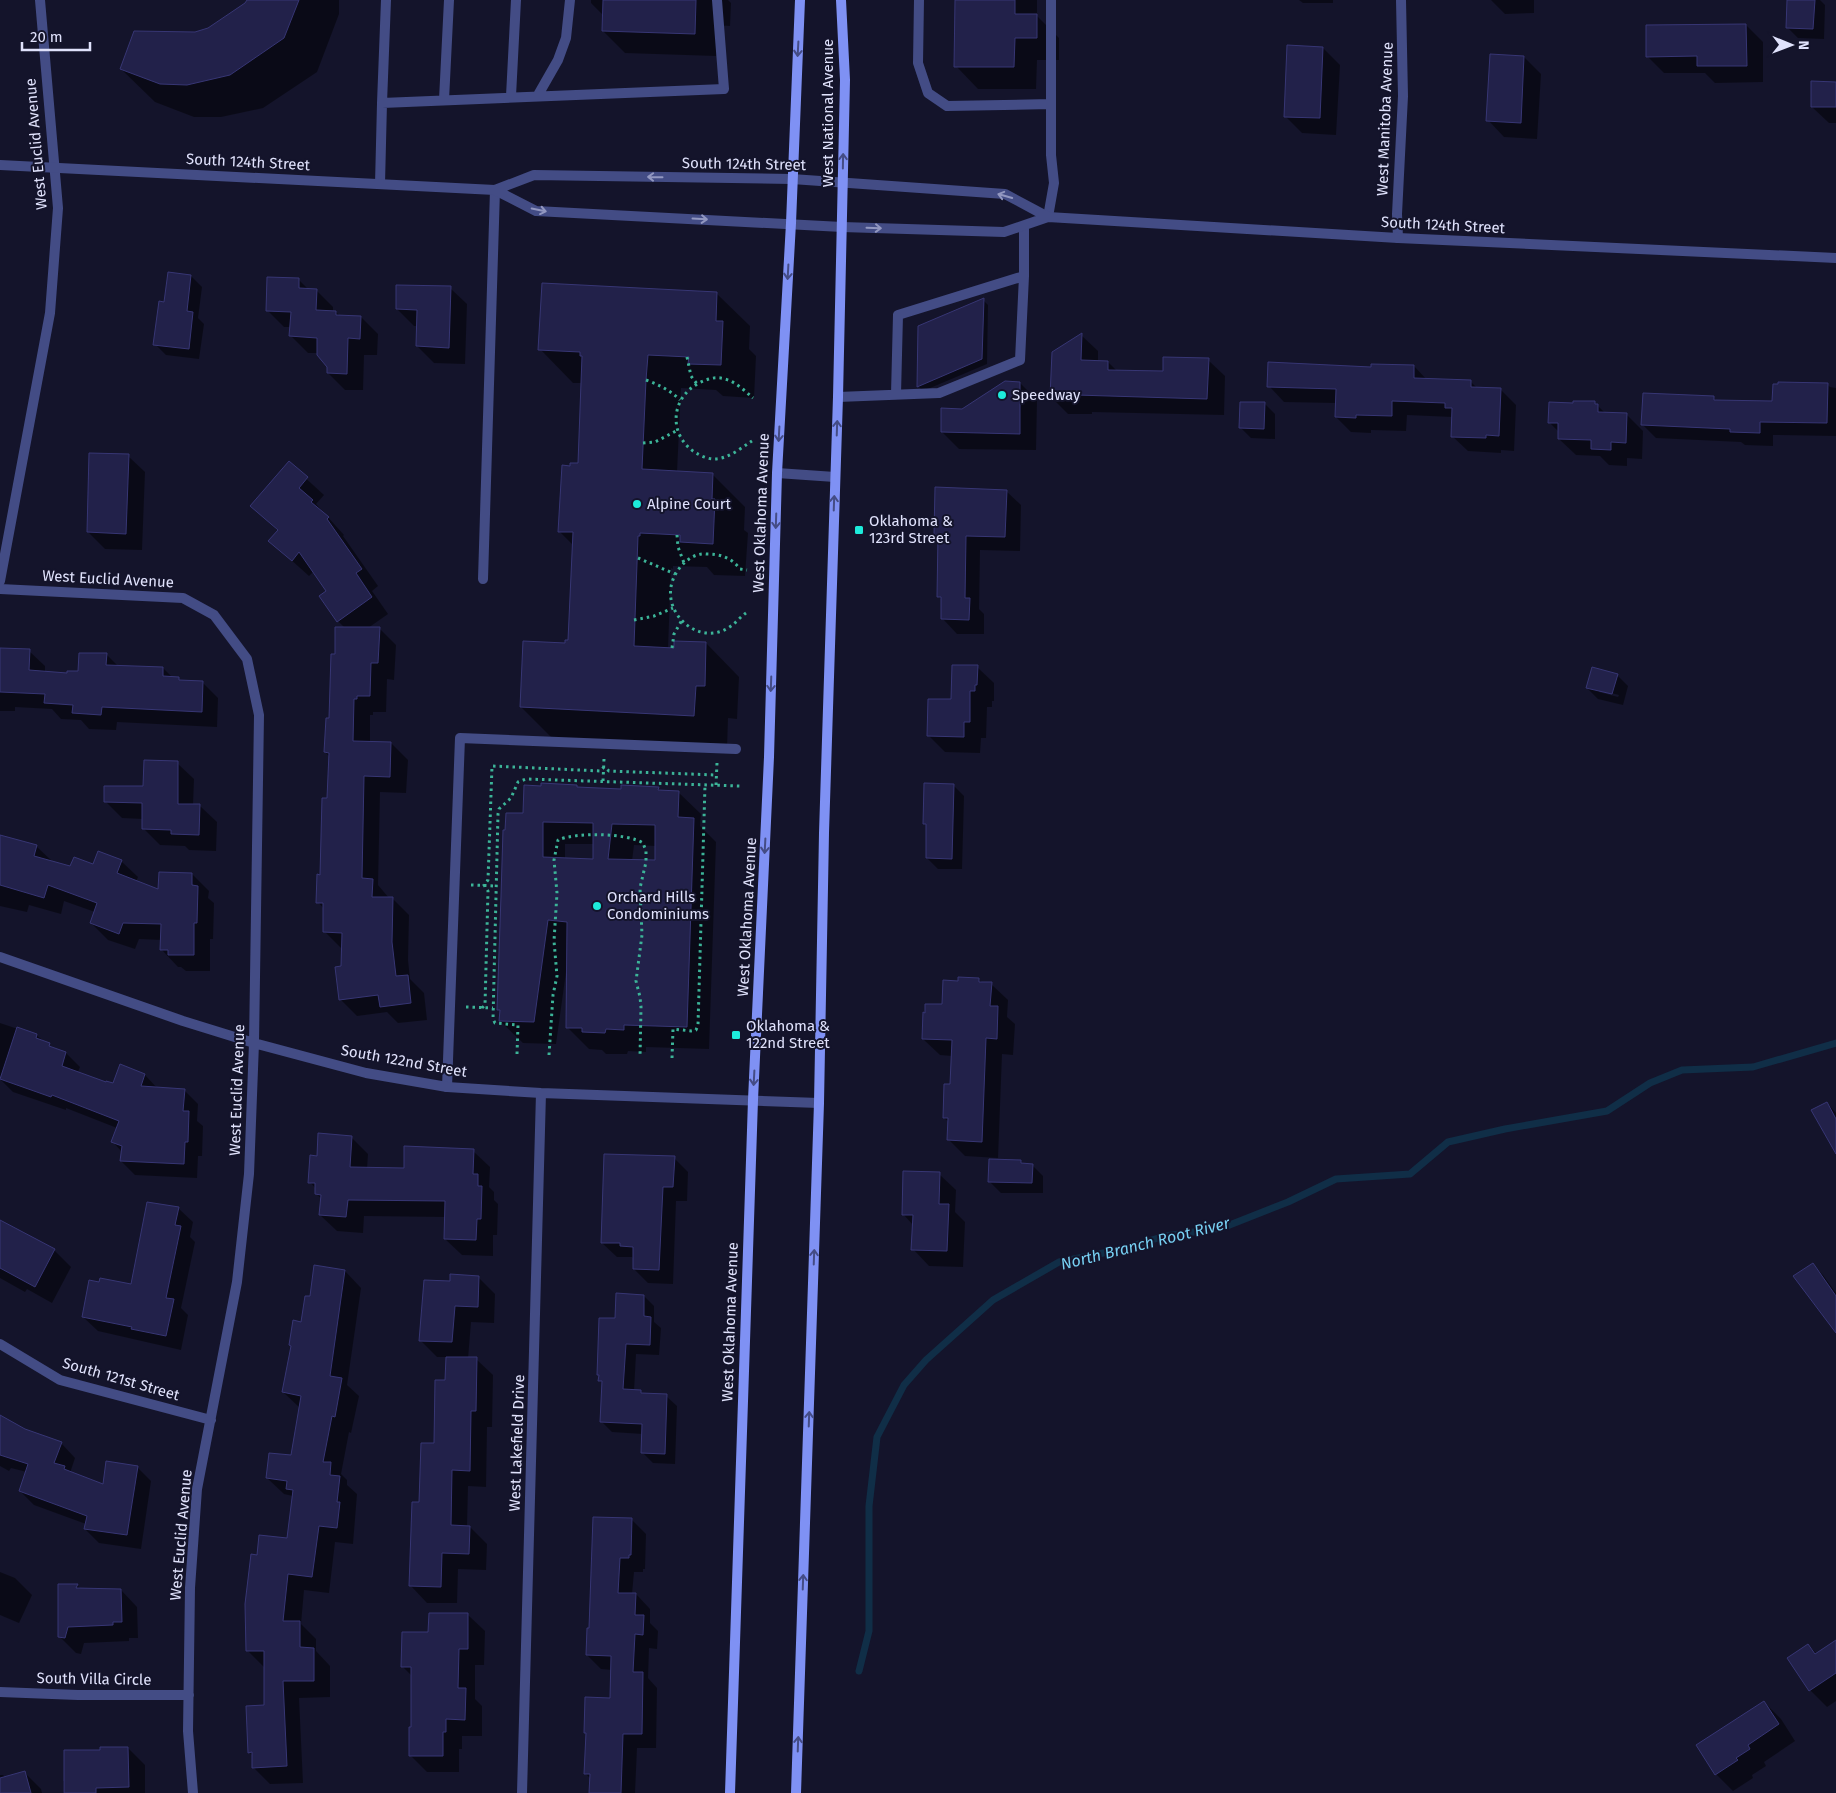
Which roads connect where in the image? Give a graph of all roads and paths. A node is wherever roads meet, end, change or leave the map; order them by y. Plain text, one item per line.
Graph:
1 (40, 0) edge
2 (386, 0) edge
3 (449, 0) edge
4 (516, 0) edge
5 (570, 0) edge
6 (717, 0) edge
7 (800, 0) edge
8 (841, 0) edge
9 (918, 0) edge
10 (1051, 0) edge
11 (1402, 0) edge
12 (538, 95) junction
13 (511, 96) junction
14 (444, 100) junction
15 (382, 103) junction
16 (1051, 104) junction
17 (0, 165) edge
18 (55, 167) junction
19 (792, 179) junction
20 (843, 182) junction
21 (380, 184) junction
22 (495, 190) junction
23 (1048, 217) junction
24 (790, 223) junction
25 (1024, 226) junction
26 (842, 227) junction
27 (1398, 238) junction
28 (1836, 258) edge
29 (1024, 276) junction
30 (687, 357) dead end
31 (646, 380) dead end
32 (697, 384) junction
33 (896, 394) junction
34 (838, 397) junction
35 (753, 398) dead end
36 (680, 400) junction
37 (678, 430) junction
38 (752, 441) dead end
39 (643, 443) dead end
40 (777, 473) junction
41 (835, 477) junction
42 (677, 535) dead end
43 (638, 558) dead end
44 (684, 563) junction
45 (747, 570) dead end
46 (675, 574) junction
47 (484, 579) dead end
48 (0, 581) edge
49 (0, 589) edge
50 (673, 608) junction
51 (746, 613) dead end
52 (634, 620) dead end
53 (682, 620) junction
54 (672, 648) dead end
55 (717, 749) junction
56 (736, 749) dead end
57 (604, 767) junction
58 (716, 776) junction
59 (603, 782) junction
60 (705, 785) junction
61 (716, 785) junction
62 (740, 786) dead end
63 (484, 885) junction
64 (496, 886) junction
65 (0, 957) edge
66 (493, 1008) junction
67 (254, 1043) junction
68 (517, 1054) dead end
69 (549, 1055) dead end
70 (640, 1058) dead end
71 (672, 1058) dead end
72 (447, 1087) junction
73 (541, 1093) junction
74 (753, 1100) junction
75 (819, 1103) junction
76 (0, 1344) edge
77 (211, 1420) junction
78 (0, 1692) edge
79 (189, 1695) junction
80 (193, 1793) edge
81 (522, 1793) edge
82 (730, 1793) edge
83 (796, 1793) edge

1 - 18 street, West Euclid Avenue
2 - 15 street
3 - 14 street
4 - 13 street
5 - 12 street
6 - 12 street
7 -> 19 main road, West National Avenue
20 -> 8 main road, West National Avenue
9 - 16 street
10 - 16 street
11 - 27 street, West Manitoba Avenue
12 - 13 street
13 - 14 street
14 - 15 street
15 - 21 street
16 - 23 street
17 - 18 street, South 124th Street
18 - 21 street, South 124th Street
18 - 48 street, West Euclid Avenue
19 - 20 street, South 124th Street
19 -> 22 street, South 124th Street
19 - 24 main road, West National Avenue
23 -> 20 street, South 124th Street
20 - 26 main road, West National Avenue
21 - 22 street, South 124th Street
22 -> 24 street, South 124th Street
22 - 47 street
23 - 25 street, South 124th Street
23 - 27 street, South 124th Street
24 - 26 street, South 124th Street
24 -> 40 main road, West Oklahoma Avenue
26 -> 25 street, South 124th Street
25 - 29 street
26 - 34 main road
27 - 28 street, South 124th Street
29 - 33 street
29 - 33 street
30 - 32 path
31 - 36 path
32 - 35 path
32 - 36 path
33 - 34 street
41 -> 34 main road
36 - 37 path
37 - 38 path
37 - 39 path
40 - 41 street
40 -> 74 main road, West Oklahoma Avenue
75 -> 41 main road
42 - 44 path
43 - 46 path
44 - 45 path
44 - 46 path
46 - 50 path
49 - 67 street, West Euclid Avenue
50 - 52 path
50 - 53 path
51 - 53 path
53 - 54 path
55 - 56 street
55 - 58 path
55 - 72 street
57 - 58 path
57 - 59 path
57 - 63 path
58 - 61 path
59 - 60 path
59 - 64 path
60 - 61 path
60 - 71 path
61 - 62 path
63 - 64 path
63 - 66 path
64 - 66 path
65 - 67 street, South 122nd Street
66 - 68 path
67 - 72 street, South 122nd Street
67 - 77 street, West Euclid Avenue
69 - 70 path
72 - 73 street, South 122nd Street
73 - 74 street, South 122nd Street
73 - 81 street, West Lakefield Drive
74 - 75 street, South 122nd Street
74 - 82 main road, West Oklahoma Avenue
83 -> 75 main road
76 - 77 street, South 121st Street
77 - 79 street, West Euclid Avenue
78 - 79 street, South Villa Circle
79 - 80 street, West Euclid Avenue

